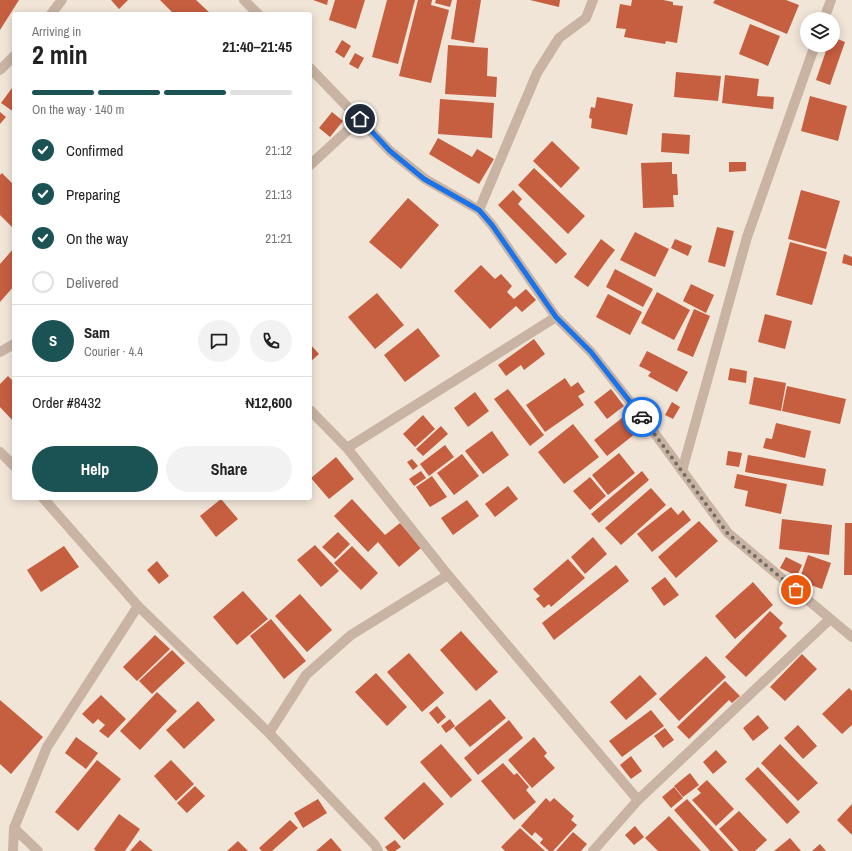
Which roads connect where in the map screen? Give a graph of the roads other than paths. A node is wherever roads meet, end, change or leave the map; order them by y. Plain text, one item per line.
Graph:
1 (62, 0) edge
2 (244, 0) edge
3 (593, 0) edge
4 (831, 0) edge
5 (53, 12) edge
6 (256, 12) edge
7 (827, 12) edge
8 (813, 52) edge
9 (12, 58) edge
10 (0, 70) edge
11 (312, 70) edge
12 (360, 119) junction
13 (312, 163) edge
14 (479, 210) junction
15 (556, 317) junction
16 (12, 345) edge
17 (0, 352) edge
18 (312, 412) edge
19 (346, 448) junction
20 (0, 452) edge
21 (12, 464) edge
22 (682, 471) junction
23 (45, 500) edge
24 (448, 575) junction
25 (138, 606) junction
26 (830, 619) junction
27 (852, 637) edge
28 (270, 733) junction
29 (638, 800) junction
30 (14, 828) junction
31 (14, 851) edge
32 (38, 851) edge
33 (378, 851) edge
34 (593, 851) edge

1 - 5 street
2 - 6 street
3 - 14 street
4 - 7 street
8 - 22 street
9 - 10 street
11 - 12 street
12 - 13 street
12 - 14 street
14 - 15 street
15 - 19 street
15 - 22 street
16 - 17 street
18 - 19 street
19 - 24 street
20 - 21 street
22 - 26 street
23 - 25 street
24 - 28 street
24 - 29 street
25 - 28 street
25 - 30 street
26 - 27 street
26 - 29 street
28 - 33 street
29 - 34 street
30 - 31 street
30 - 32 street

